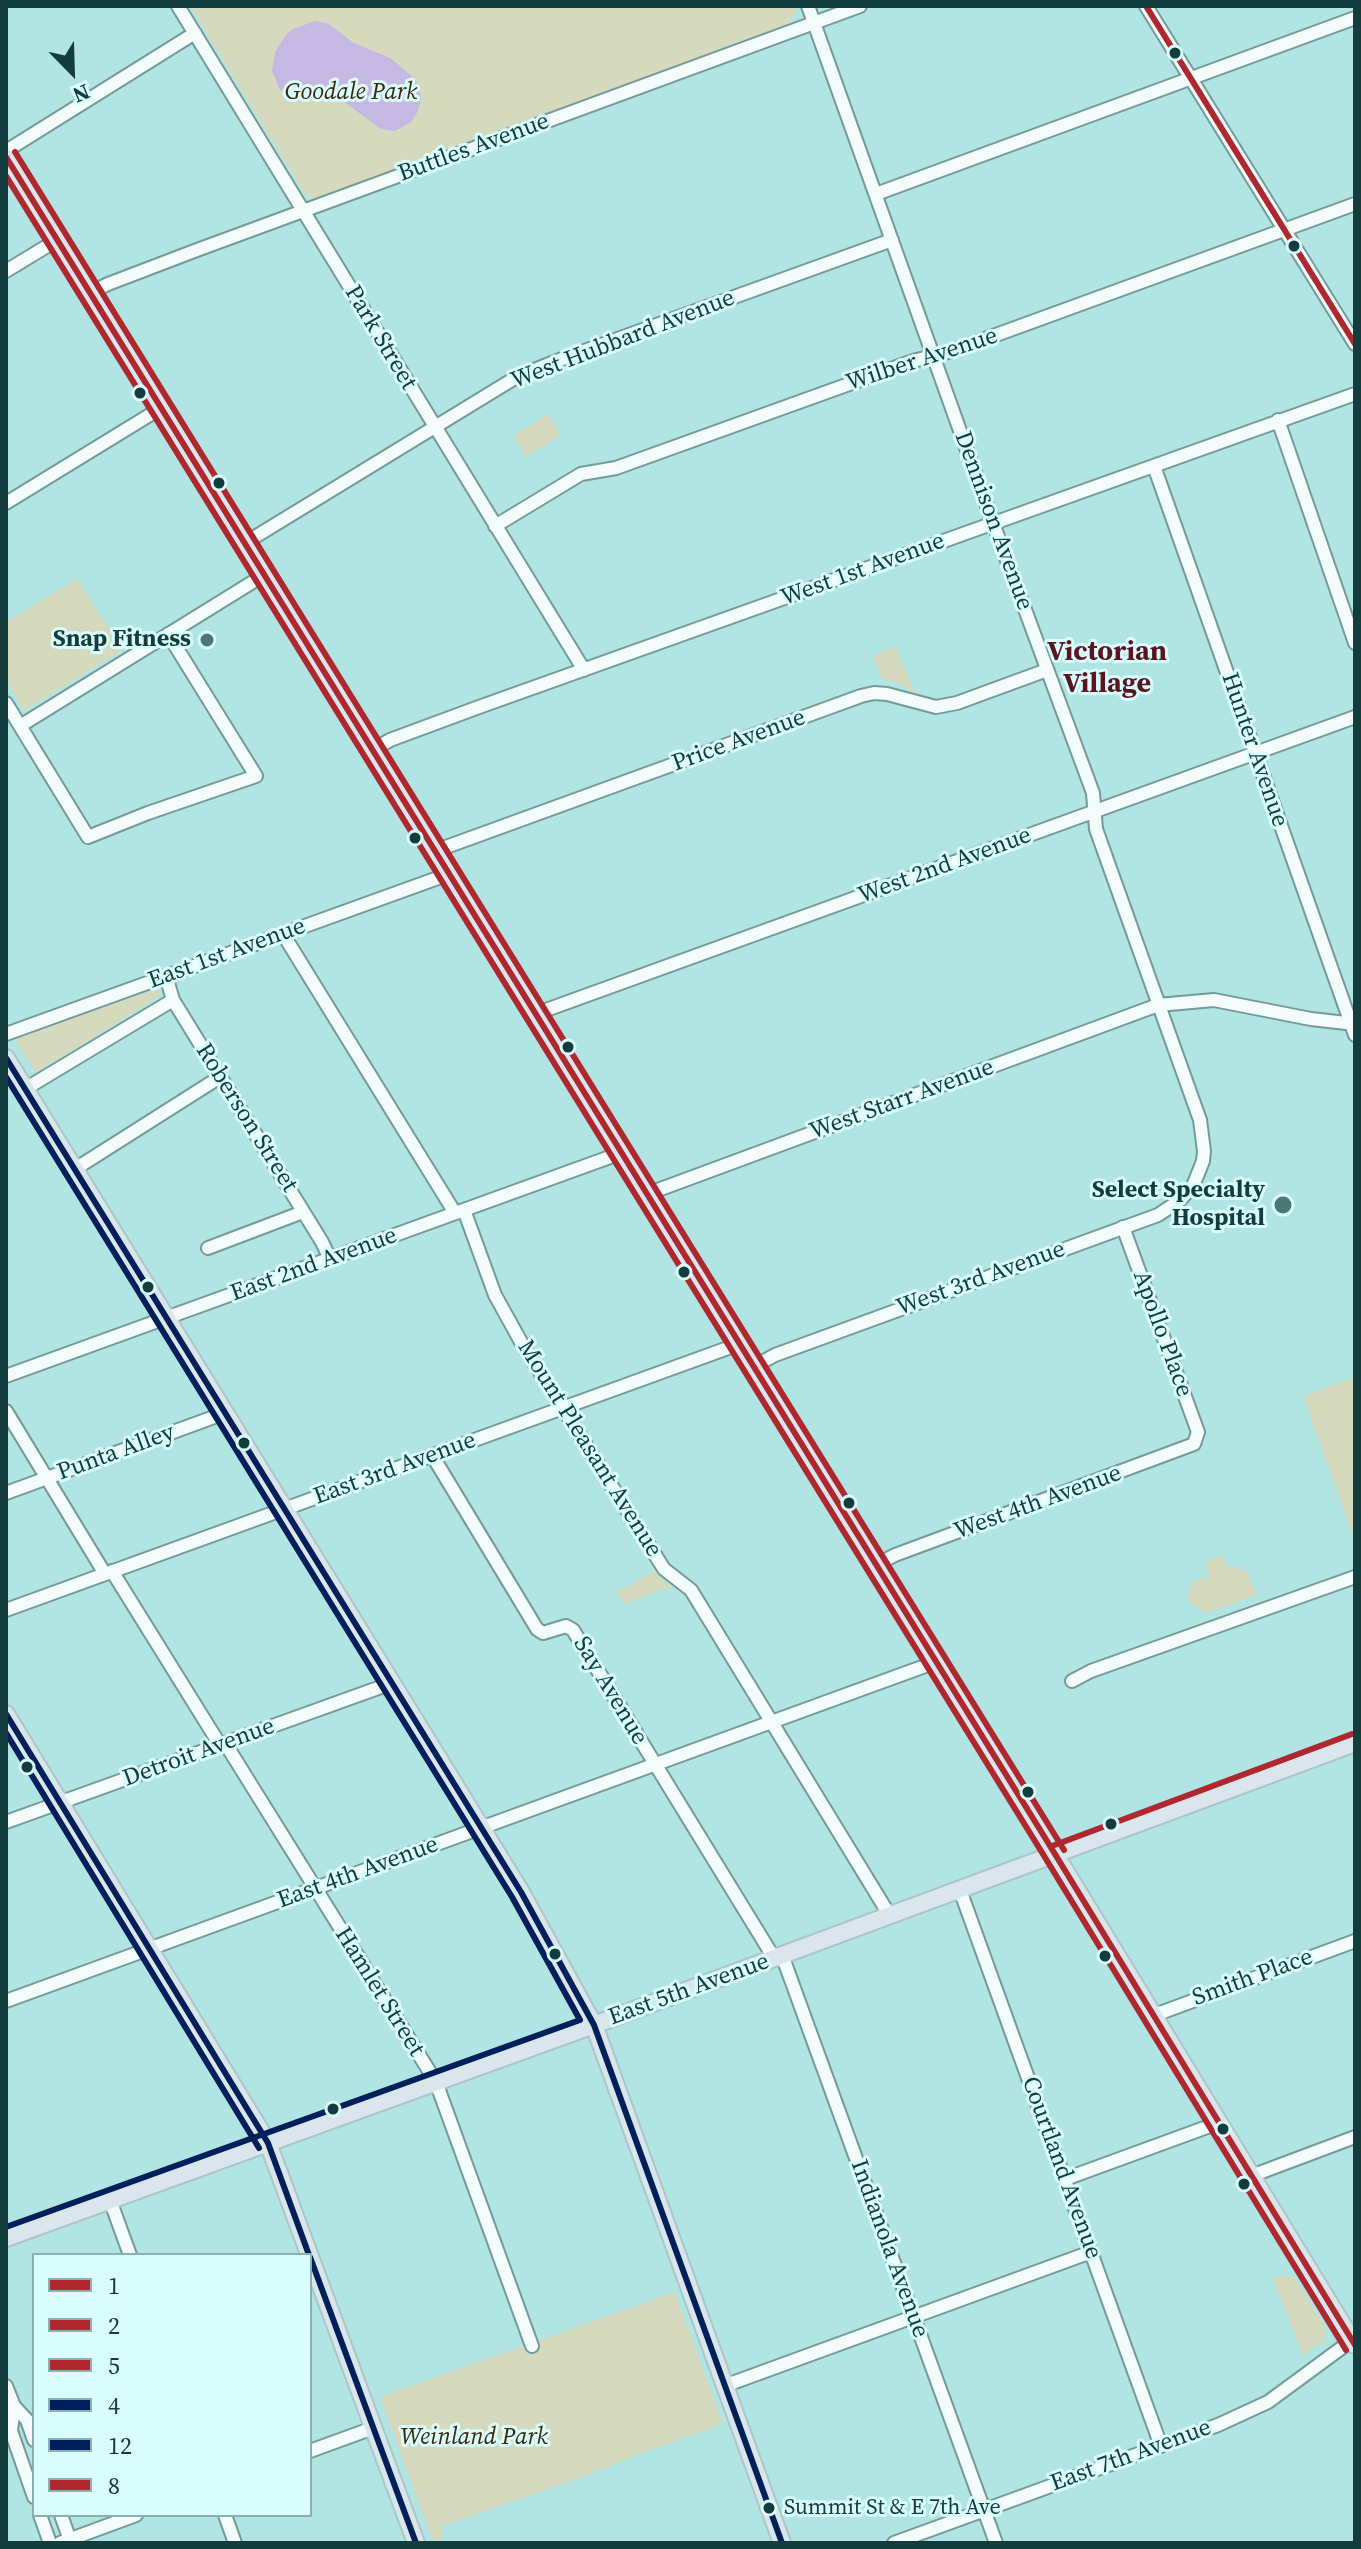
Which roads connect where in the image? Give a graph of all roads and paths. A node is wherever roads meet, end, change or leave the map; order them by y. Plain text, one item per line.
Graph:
1 (178, 6) edge
2 (808, 6) edge
3 (860, 6) edge
4 (1146, 6) edge
5 (1355, 18) edge
6 (814, 23) junction
7 (195, 33) junction
8 (1190, 79) junction
9 (6, 154) edge
10 (876, 194) junction
11 (1355, 204) edge
12 (303, 211) junction
13 (1284, 230) junction
14 (57, 240) junction
15 (892, 240) junction
16 (6, 271) edge
17 (90, 293) junction
18 (1355, 344) edge
19 (934, 356) junction
20 (1355, 394) edge
21 (161, 408) junction
22 (1278, 420) junction
23 (435, 427) junction
24 (1154, 466) junction
25 (6, 503) edge
26 (993, 523) junction
27 (495, 526) junction
28 (245, 543) junction
29 (264, 575) junction
30 (168, 634) junction
31 (1355, 643) edge
32 (584, 670) junction
33 (1047, 670) junction
34 (6, 703) edge
35 (1355, 717) edge
36 (20, 726) junction
37 (373, 750) junction
38 (1255, 752) junction
39 (1095, 811) junction
40 (435, 851) junction
41 (449, 874) junction
42 (283, 934) junction
43 (166, 976) junction
44 (173, 1000) junction
45 (1158, 1005) junction
46 (535, 1014) junction
47 (1354, 1028) edge
48 (6, 1034) edge
49 (6, 1058) edge
50 (220, 1077) junction
51 (25, 1089) junction
52 (621, 1153) junction
53 (75, 1169) junction
54 (1198, 1176) joint
55 (647, 1194) junction
56 (303, 1212) junction
57 (460, 1212) junction
58 (1123, 1227) junction
59 (208, 1248) dead end
60 (330, 1259) junction
61 (167, 1318) junction
62 (739, 1344) junction
63 (753, 1367) junction
64 (6, 1376) edge
65 (562, 1408) junction
66 (6, 1411) edge
67 (225, 1413) junction
68 (1197, 1440) joint
69 (432, 1455) junction
70 (48, 1478) junction
71 (6, 1493) edge
72 (285, 1509) junction
73 (876, 1565) junction
74 (109, 1573) junction
75 (1355, 1577) edge
76 (6, 1610) edge
77 (936, 1662) junction
78 (1072, 1681) dead end
79 (392, 1683) junction
80 (6, 1714) edge
81 (772, 1723) junction
82 (1355, 1743) edge
83 (222, 1744) junction
84 (655, 1765) junction
85 (60, 1803) junction
86 (6, 1822) edge
87 (481, 1828) junction
88 (1055, 1855) junction
89 (315, 1889) junction
90 (960, 1890) junction
91 (890, 1916) junction
92 (1355, 1941) edge
93 (149, 1948) junction
94 (778, 1957) junction
95 (6, 2001) edge
96 (1152, 2016) junction
97 (594, 2025) junction
98 (436, 2082) junction
99 (1218, 2123) junction
100 (1355, 2137) edge
101 (268, 2143) junction
102 (1251, 2176) junction
103 (1065, 2179) junction
104 (110, 2200) junction
105 (6, 2238) edge
106 (1091, 2252) junction
107 (129, 2253) edge
108 (309, 2253) edge
109 (312, 2262) edge
110 (914, 2316) junction
111 (1354, 2341) edge
112 (532, 2346) dead end
113 (6, 2386) edge
114 (724, 2386) junction
115 (14, 2406) junction
116 (373, 2428) junction
117 (32, 2434) edge
118 (1161, 2446) junction
119 (312, 2450) edge
120 (32, 2491) edge
121 (984, 2510) junction
122 (41, 2517) edge
123 (61, 2517) edge
124 (131, 2517) edge
125 (226, 2517) edge
126 (67, 2542) edge
127 (50, 2543) edge
128 (235, 2543) edge
129 (416, 2543) edge
130 (782, 2543) edge
131 (894, 2543) edge
132 (996, 2543) edge

1 - 7 street, Park Street
2 - 6 street, Dennison Avenue
3 - 6 street, Buttles Avenue
4 - 8 street
5 - 8 street
6 - 10 street, Dennison Avenue
6 - 12 street, Buttles Avenue
7 - 9 street
7 - 12 street, Park Street
8 - 10 street
8 - 13 street
9 - 14 main road
10 - 15 street, Dennison Avenue
11 - 13 street, Wilber Avenue
12 - 17 street, Buttles Avenue
12 - 23 street, Park Street
13 - 18 street
13 - 19 street, Wilber Avenue
14 - 16 street
14 - 17 main road
15 - 19 street, Dennison Avenue
15 - 23 street, West Hubbard Avenue
17 - 21 main road
19 - 26 street, Dennison Avenue
19 - 27 street, Wilber Avenue
20 - 22 street, West 1st Avenue
21 - 25 street
21 - 28 main road
22 - 24 street, West 1st Avenue
22 - 31 street
23 - 27 street, Park Street
23 - 28 street, West Hubbard Avenue
24 - 26 street, West 1st Avenue
24 - 38 street, Hunter Avenue
26 - 32 street, West 1st Avenue
26 - 33 street, Dennison Avenue
27 - 32 street, Park Street
28 - 29 main road
29 - 30 street
29 - 37 main road
30 - 36 street
30 - 36 street
32 - 37 street, West 1st Avenue
33 - 39 street, Dennison Avenue
33 - 40 street, Price Avenue
34 - 36 street
35 - 38 street, West 2nd Avenue
37 - 40 main road
38 - 39 street, West 2nd Avenue
38 - 47 street, Hunter Avenue
39 - 45 street, Dennison Avenue
39 - 46 street, West 2nd Avenue
40 - 41 main road
41 - 42 street, East 1st Avenue
41 - 46 main road
42 - 43 street, East 1st Avenue
42 - 57 street, Mount Pleasant Avenue
43 - 44 street, Roberson Street
43 - 48 street, East 1st Avenue
44 - 50 street, Roberson Street
44 - 51 street
45 - 47 street
45 - 54 street, Dennison Avenue
45 - 55 street, West Starr Avenue
46 - 52 main road
49 - 51 main road
50 - 53 street
50 - 56 street, Roberson Street
51 - 53 main road
52 - 55 main road
52 - 57 street, East 2nd Avenue
53 - 61 main road
54 - 58 street, West 3rd Avenue
55 - 62 main road
56 - 59 street
56 - 60 street, Roberson Street
57 - 60 street, East 2nd Avenue
57 - 65 street, Mount Pleasant Avenue
58 - 63 street, West 3rd Avenue
58 - 68 street, Apollo Place
60 - 61 street, East 2nd Avenue
61 - 64 street, East 2nd Avenue
61 - 67 main road
62 - 63 main road
62 - 65 street, East 3rd Avenue
63 - 73 main road
65 - 69 street, East 3rd Avenue
65 - 81 street, Mount Pleasant Avenue
66 - 70 street, Hamlet Street
67 - 70 street, Punta Alley
67 - 72 main road
68 - 73 street, West 4th Avenue
69 - 72 street, East 3rd Avenue
69 - 84 street, Say Avenue
70 - 71 street, Punta Alley
70 - 74 street, Hamlet Street
72 - 74 street, East 3rd Avenue
72 - 79 main road
73 - 77 main road
74 - 76 street, East 3rd Avenue
74 - 83 street, Hamlet Street
75 - 78 street
77 - 81 street, East 4th Avenue
77 - 88 main road
79 - 83 street, Detroit Avenue
79 - 87 main road
80 - 85 main road
81 - 84 street, East 4th Avenue
81 - 91 street, Mount Pleasant Avenue
82 - 88 main road, East 5th Avenue
83 - 85 street, Detroit Avenue
83 - 89 street, Hamlet Street
84 - 87 street, East 4th Avenue
84 - 94 street, Say Avenue
85 - 86 street, Detroit Avenue
85 - 93 main road
87 - 89 street, East 4th Avenue
87 - 97 main road
88 - 90 main road, East 5th Avenue
88 - 96 main road
89 - 93 street, East 4th Avenue
89 - 98 street, Hamlet Street
90 - 91 main road, East 5th Avenue
90 - 103 street, Courtland Avenue
91 - 94 main road, East 5th Avenue
92 - 96 street, Smith Place
93 - 95 street, East 4th Avenue
93 - 101 main road
94 - 97 main road, East 5th Avenue
94 - 110 street, Indianola Avenue
96 - 99 main road
97 - 98 main road, East 5th Avenue
97 - 114 main road
98 - 101 main road, East 5th Avenue
98 - 112 street, Hamlet Street
99 - 102 main road
99 - 103 street
100 - 102 street
101 - 104 main road, East 5th Avenue
101 - 108 main road
102 - 111 main road
103 - 106 street, Courtland Avenue
104 - 105 main road, East 5th Avenue
104 - 107 street
106 - 110 street
106 - 118 street, Courtland Avenue
109 - 116 main road
110 - 114 street
110 - 121 street, Indianola Avenue
111 - 118 street, East 7th Avenue
113 - 115 street
114 - 130 main road
115 - 117 street
115 - 120 street
116 - 119 street
116 - 129 main road
118 - 121 street, East 7th Avenue
121 - 131 street, East 7th Avenue
121 - 132 street, Indianola Avenue
122 - 127 street
123 - 126 street
124 - 126 street
125 - 128 street

